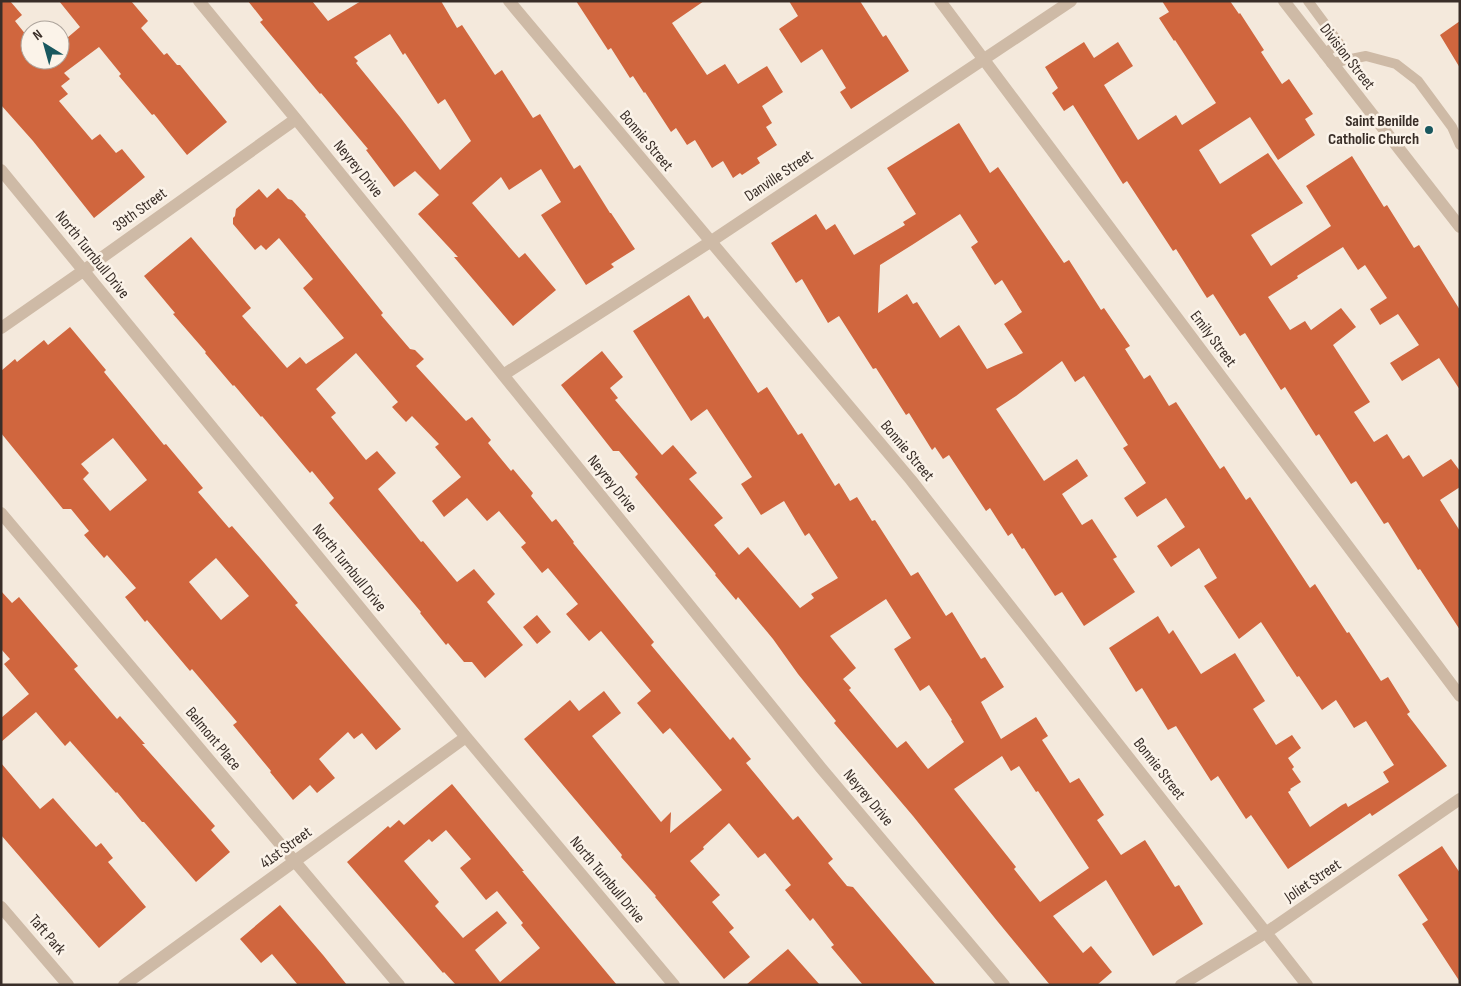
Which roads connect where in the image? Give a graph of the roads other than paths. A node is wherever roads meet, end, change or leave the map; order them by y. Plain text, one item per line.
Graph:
1 (199, 1) edge
2 (509, 1) edge
3 (940, 1) edge
4 (1071, 1) edge
5 (1284, 1) edge
6 (1308, 1) edge
7 (1328, 58) junction
8 (983, 59) junction
9 (296, 118) junction
10 (1460, 145) edge
11 (1, 170) edge
12 (1460, 227) edge
13 (710, 242) junction
14 (83, 271) junction
15 (1, 328) edge
16 (503, 375) junction
17 (1, 513) edge
18 (1460, 696) edge
19 (466, 737) junction
20 (1460, 799) edge
21 (295, 862) junction
22 (1, 907) edge
23 (1267, 932) junction
24 (68, 985) edge
25 (124, 985) edge
26 (399, 985) edge
27 (674, 985) edge
28 (1004, 985) edge
29 (1181, 985) edge
30 (1307, 985) edge

1 - 9 street, Neyrey Drive
2 - 13 street, Bonnie Street
3 - 8 street, Emily Street
4 - 8 street, Danville Street
5 - 7 street, Division Street
6 - 7 lane
7 - 10 lane
7 - 12 street, Division Street
8 - 13 street, Danville Street
8 - 18 street, Emily Street
9 - 14 street, 39th Street
9 - 16 street, Neyrey Drive
11 - 14 street, North Turnbull Drive
13 - 16 street, Danville Street
13 - 23 street, Bonnie Street
14 - 15 street, 39th Street
14 - 19 street, North Turnbull Drive
16 - 28 street, Neyrey Drive
17 - 21 street, Belmont Place
19 - 21 street, 41st Street
19 - 27 street, North Turnbull Drive
20 - 23 street, Joliet Street
21 - 25 street, 41st Street
21 - 26 street, Belmont Place
22 - 24 street, Taft Park
23 - 29 street, Joliet Street
23 - 30 street, Bonnie Street

